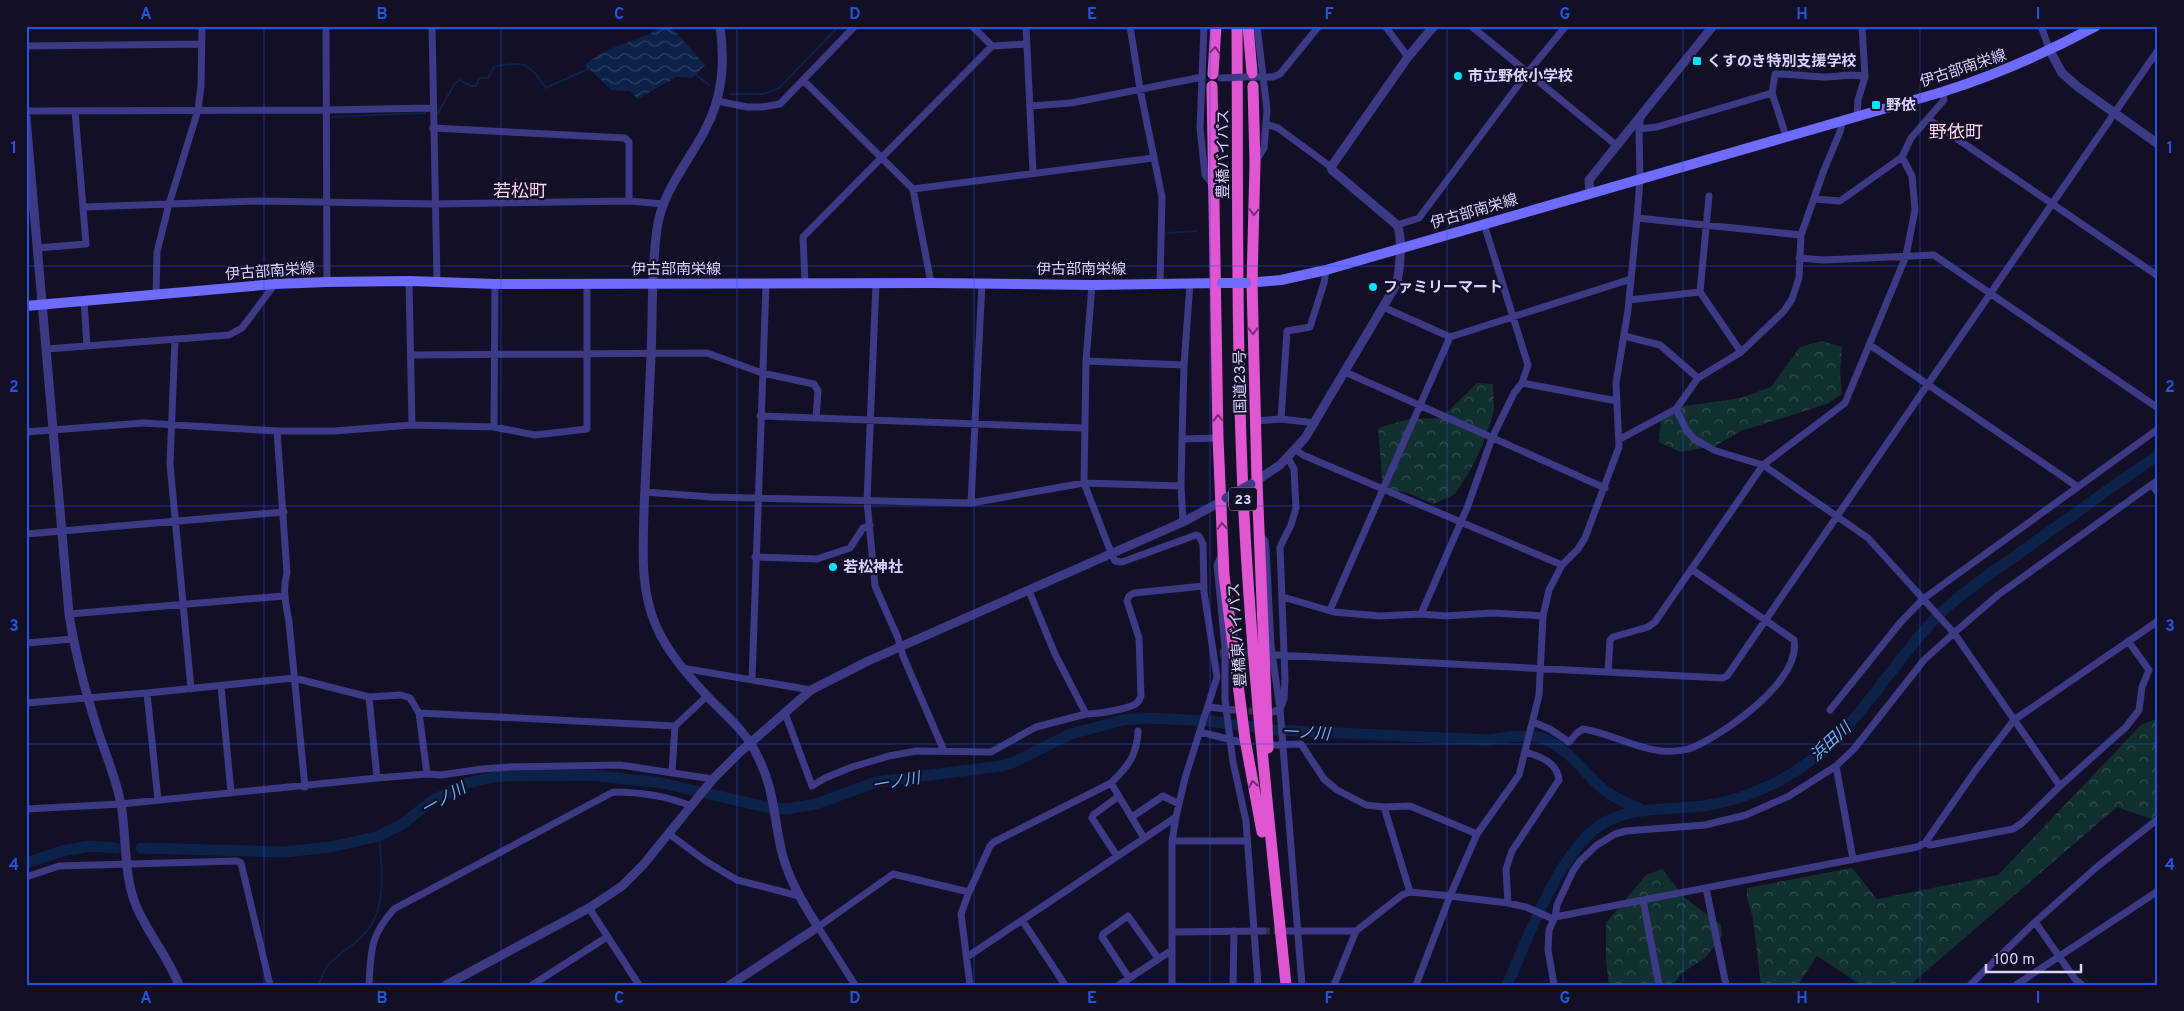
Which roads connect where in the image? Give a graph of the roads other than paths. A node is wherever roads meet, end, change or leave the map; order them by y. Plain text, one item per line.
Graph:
1 (202, 26) edge
2 (326, 26) edge
3 (432, 26) edge
4 (720, 26) edge
5 (855, 26) edge
6 (972, 26) edge
7 (1026, 26) edge
8 (1130, 26) edge
9 (1204, 26) edge
10 (1216, 26) edge
11 (1237, 26) edge
12 (1248, 26) edge
13 (1257, 26) edge
14 (1319, 26) edge
15 (1385, 26) edge
16 (1434, 26) edge
17 (1471, 26) edge
18 (1566, 26) edge
19 (1713, 26) edge
20 (1862, 26) edge
21 (2041, 26) edge
22 (2096, 26) edge
23 (201, 44) junction
24 (1027, 44) junction
25 (26, 46) edge
26 (992, 46) junction
27 (2158, 50) edge
28 (2050, 51) junction
29 (1408, 57) junction
30 (1528, 72) junction
31 (1264, 77) junction
32 (1865, 77) junction
33 (1210, 79) junction
34 (1250, 79) junction
35 (804, 80) junction
36 (1140, 89) junction
37 (1942, 92) junction
38 (1772, 93) junction
39 (717, 101) junction
40 (1030, 106) junction
41 (433, 108) junction
42 (198, 110) junction
43 (326, 110) junction
44 (26, 111) edge
45 (75, 111) junction
46 (1642, 114) junction
47 (2115, 114) junction
48 (1857, 116) junction
49 (26, 118) edge
50 (1928, 118) junction
51 (1843, 120) junction
52 (1266, 124) junction
53 (434, 128) junction
54 (1639, 130) junction
55 (1786, 136) junction
56 (2158, 144) edge
57 (1616, 145) junction
58 (882, 156) junction
59 (1902, 157) junction
60 (1153, 158) junction
61 (1255, 163) junction
62 (1331, 167) junction
63 (1033, 173) junction
64 (1640, 179) junction
65 (913, 189) junction
66 (1590, 192) junction
67 (1709, 196) dead end
68 (1814, 200) junction
69 (630, 201) junction
70 (327, 202) junction
71 (169, 204) junction
72 (434, 204) junction
73 (664, 204) junction
74 (2053, 204) junction
75 (30, 207) edge
76 (83, 207) junction
77 (1637, 218) junction
78 (1484, 224) junction
79 (1397, 225) junction
80 (1707, 226) junction
81 (1801, 235) junction
82 (38, 248) junction
83 (1399, 249) junction
84 (1906, 256) junction
85 (1798, 258) junction
86 (1326, 270) junction
87 (2158, 276) edge
88 (1631, 279) junction
89 (410, 281) junction
90 (327, 282) junction
91 (437, 282) junction
92 (1246, 282) junction
93 (876, 283) junction
94 (931, 283) junction
95 (982, 283) junction
96 (1190, 283) junction
97 (1219, 283) junction
98 (275, 284) junction
99 (495, 284) junction
100 (587, 284) junction
101 (654, 284) junction
102 (766, 284) junction
103 (805, 284) junction
104 (1160, 284) junction
105 (1092, 285) junction
106 (1700, 292) junction
107 (1990, 294) junction
108 (156, 295) junction
109 (1629, 300) junction
110 (84, 301) junction
111 (43, 304) junction
112 (26, 306) edge
113 (1383, 307) junction
114 (1514, 316) junction
115 (1624, 336) junction
116 (1450, 337) junction
117 (175, 340) junction
118 (1870, 345) junction
119 (87, 346) junction
120 (47, 349) junction
121 (1741, 352) junction
122 (495, 353) junction
123 (587, 354) junction
124 (652, 354) junction
125 (411, 355) junction
126 (1086, 361) junction
127 (1184, 365) junction
128 (1345, 372) junction
129 (762, 373) junction
130 (1698, 378) junction
131 (1522, 383) junction
132 (1928, 384) junction
133 (1617, 401) junction
134 (1420, 406) junction
135 (2158, 408) edge
136 (1676, 409) junction
137 (760, 416) junction
138 (816, 418) junction
139 (1281, 419) junction
140 (870, 420) junction
141 (1256, 420) junction
142 (1315, 423) junction
143 (975, 424) junction
144 (172, 425) junction
145 (412, 425) junction
146 (494, 427) junction
147 (1084, 428) junction
148 (2158, 429) edge
149 (53, 430) junction
150 (276, 431) junction
151 (26, 432) edge
152 (1218, 438) junction
153 (1492, 438) junction
154 (1182, 439) junction
155 (1620, 439) junction
156 (1296, 450) junction
157 (1288, 458) junction
158 (1764, 465) junction
159 (1254, 482) junction
160 (2155, 482) edge
161 (1084, 483) junction
162 (1181, 486) junction
163 (2078, 487) junction
164 (1605, 488) junction
165 (1384, 489) junction
166 (645, 492) junction
167 (2158, 493) edge
168 (757, 497) junction
169 (1223, 500) junction
170 (868, 501) junction
171 (971, 503) junction
172 (284, 512) junction
173 (1837, 516) junction
174 (175, 521) junction
175 (1183, 522) junction
176 (1461, 522) junction
177 (870, 526) junction
178 (62, 531) junction
179 (26, 534) edge
180 (1260, 534) junction
181 (1224, 550) junction
182 (1112, 555) junction
183 (756, 558) junction
184 (1562, 565) junction
185 (1691, 569) junction
186 (1204, 586) junction
187 (1028, 591) junction
188 (284, 596) junction
189 (1283, 597) junction
190 (1924, 600) junction
191 (182, 604) junction
192 (1330, 610) junction
193 (69, 614) junction
194 (1421, 614) junction
195 (1543, 616) junction
196 (1765, 620) junction
197 (2158, 620) edge
198 (1953, 632) junction
199 (73, 639) junction
200 (2128, 641) junction
201 (26, 643) edge
202 (901, 648) junction
203 (1281, 655) junction
204 (682, 668) junction
205 (1541, 669) junction
206 (1608, 672) junction
207 (294, 678) junction
208 (752, 680) junction
209 (221, 686) junction
210 (191, 688) junction
211 (811, 690) junction
212 (147, 693) junction
213 (369, 696) junction
214 (707, 696) junction
215 (88, 697) junction
216 (26, 703) edge
217 (1207, 709) junction
218 (1226, 710) junction
219 (1830, 710) dead end
220 (1238, 712) junction
221 (420, 713) junction
222 (786, 713) junction
223 (1280, 713) junction
224 (1086, 714) junction
225 (1265, 715) junction
226 (2014, 720) junction
227 (1533, 723) junction
228 (675, 726) junction
229 (1138, 731) dead end
230 (1200, 732) junction
231 (1229, 738) junction
232 (1242, 741) junction
233 (1266, 742) junction
234 (1282, 742) junction
235 (751, 743) junction
236 (1526, 749) junction
237 (944, 751) junction
238 (1836, 766) junction
239 (672, 772) junction
240 (427, 774) junction
241 (377, 778) junction
242 (712, 781) junction
243 (1111, 783) junction
244 (2060, 786) junction
245 (305, 787) junction
246 (231, 792) junction
247 (1119, 796) junction
248 (158, 800) junction
249 (693, 803) junction
250 (121, 804) junction
251 (1179, 804) junction
252 (1384, 807) junction
253 (26, 809) edge
254 (1132, 817) junction
255 (1176, 817) junction
256 (2158, 819) edge
257 (669, 834) junction
258 (1477, 834) junction
259 (1144, 838) junction
260 (1172, 840) junction
261 (1247, 841) junction
262 (1925, 843) junction
263 (1117, 856) junction
264 (1853, 859) junction
265 (127, 864) junction
266 (26, 877) edge
267 (1706, 888) junction
268 (2158, 891) edge
269 (968, 892) junction
270 (1410, 892) junction
271 (799, 896) junction
272 (1450, 896) junction
273 (1643, 900) junction
274 (1508, 903) junction
275 (590, 908) junction
276 (1553, 918) junction
277 (1022, 920) junction
278 (2035, 922) junction
279 (818, 927) junction
280 (1234, 930) junction
281 (1263, 931) tunnel mouth
282 (1356, 931) junction
283 (1173, 932) junction
284 (1253, 932) junction
285 (1298, 932) junction
286 (1284, 933) junction
287 (607, 937) junction
288 (1172, 950) junction
289 (2060, 956) junction
290 (966, 957) junction
291 (1158, 958) junction
292 (1129, 978) junction
293 (2073, 982) edge
294 (179, 985) edge
295 (270, 985) edge
296 (369, 985) edge
297 (446, 985) edge
298 (532, 985) edge
299 (639, 985) edge
300 (730, 985) edge
301 (855, 985) edge
302 (970, 985) edge
303 (1065, 985) edge
304 (1118, 985) edge
305 (1172, 985) edge
306 (1233, 985) edge
307 (1258, 985) edge
308 (1286, 985) edge
309 (1302, 985) edge
310 (1334, 985) edge
311 (1416, 985) edge
312 (1554, 985) edge
313 (1659, 985) edge
314 (1726, 985) edge
315 (1970, 985) edge
316 (2016, 985) edge
317 (2082, 985) edge

1 - 23 street
2 - 43 street
3 - 41 street
4 - 39 street
5 - 35 street
6 - 26 street
7 - 24 street
8 - 36 street
9 - 33 street
33 -> 10 highway, 23
11 - 92 highway, 豊橋バイパス / 23
12 - 34 highway, 23
13 - 31 street
14 - 31 street
15 - 29 street
16 - 29 street
17 - 30 street
18 - 30 street
19 - 46 street
20 - 32 street
21 - 28 street
22 - 28 main road, 伊古部南栄線
23 - 25 street
23 - 42 street
24 - 26 street
24 - 40 street
26 - 58 street
27 - 47 street
28 - 37 main road, 伊古部南栄線
28 - 47 street
29 - 62 street
30 - 57 street
30 - 79 street
31 - 34 street
31 - 52 street
32 - 38 street
32 - 48 street
33 - 34 street, bridge
33 - 36 street
33 - 97 highway, 23
34 - 61 highway, 23
35 - 39 street
35 - 58 street
36 - 40 street
36 - 60 street
37 - 48 main road, 伊古部南栄線
37 - 50 street
38 - 54 street
38 - 55 street
39 - 73 street
40 - 63 street
41 - 43 street
41 - 53 street
42 - 43 street
42 - 45 street
42 - 71 street
43 - 70 street
44 - 45 street
45 - 76 street
46 - 54 street
46 - 57 street
47 - 56 street
47 - 74 street
48 - 51 main road, 伊古部南栄線
49 - 75 street
50 - 59 street
50 - 74 street
51 - 55 main road, 伊古部南栄線
51 - 68 street
52 - 61 street
52 - 62 street
53 - 69 street
53 - 72 street
54 - 64 street
55 - 64 main road, 伊古部南栄線
57 - 66 street
58 - 65 street
58 - 103 street
59 - 68 street
59 - 84 street
60 - 63 street
60 - 104 street
61 -> 92 highway, 23
62 - 79 street
63 - 65 street
64 - 66 main road, 伊古部南栄線
64 - 77 street
65 - 94 street
66 - 78 main road, 伊古部南栄線
67 - 80 street
68 - 81 street
69 - 72 street
69 - 73 street
70 - 71 street
70 - 72 street
70 - 90 street
71 - 76 street
71 - 108 street
72 - 91 street
73 - 101 street
74 - 87 street
74 - 107 street
75 - 82 street
76 - 82 street
77 - 80 street
77 - 88 street
78 - 83 main road, 伊古部南栄線
78 - 114 street
79 - 83 street
80 - 81 street
80 - 106 street
81 - 85 street
82 - 111 street
83 - 86 main road, 伊古部南栄線
83 - 113 street
84 - 85 street
84 - 107 street
84 - 118 street
85 - 121 street
86 - 92 main road, 伊古部南栄線
86 - 139 street
88 - 109 street
88 - 114 street
89 - 90 main road, 伊古部南栄線
89 - 91 main road, 伊古部南栄線
89 - 125 street
90 - 98 main road, 伊古部南栄線
91 - 99 main road, 伊古部南栄線
92 - 97 main road, 伊古部南栄線, bridge
92 -> 141 highway, 国道23号 / 23
92 - 225 highway, 豊橋東バイパス / 23
93 - 94 main road, 伊古部南栄線
93 - 103 main road, 伊古部南栄線
93 - 140 street
94 - 95 main road, 伊古部南栄線
95 - 105 main road, 伊古部南栄線
95 - 143 street
96 - 97 main road, 伊古部南栄線
96 - 104 main road, 伊古部南栄線
96 - 127 street
152 -> 97 highway, 23
98 - 108 main road, 伊古部南栄線
98 - 117 street
99 - 100 main road, 伊古部南栄線
99 - 122 street
100 - 101 main road, 伊古部南栄線
100 - 123 street
101 - 102 main road, 伊古部南栄線
101 - 124 street
102 - 103 main road, 伊古部南栄線
102 - 129 street
104 - 105 main road, 伊古部南栄線
105 - 126 street
106 - 109 street
106 - 121 street
107 - 132 street
107 - 135 street
108 - 110 main road, 伊古部南栄線
109 - 115 street
110 - 111 main road, 伊古部南栄線
110 - 119 street
111 - 112 main road, 伊古部南栄線
111 - 120 street
113 - 116 street
113 - 128 street
114 - 116 street
114 - 131 street
115 - 130 street
115 - 133 street
116 - 134 street
117 - 119 street
117 - 144 street
118 - 132 street
118 - 158 street
119 - 120 street
120 - 149 street
121 - 130 street
122 - 123 street
122 - 125 street
122 - 146 street
123 - 124 street
123 - 146 street
124 - 129 street
124 - 166 street
125 - 145 street
126 - 127 street
126 - 147 street
127 - 154 street
128 - 134 street
128 - 142 street
129 - 137 street
129 - 138 street
130 - 136 street
131 - 133 street
131 - 153 street
132 - 163 street
132 - 173 street
133 - 155 street
134 - 153 street
134 - 165 street
136 - 155 street
136 - 158 street
137 - 138 street
137 - 168 street
138 - 140 street
139 - 141 street
139 - 142 street
140 - 143 street
140 - 170 street
141 - 159 highway, 国道23号 / 23
142 - 156 street
143 - 147 street
143 - 171 street
144 - 149 street
144 - 150 street
144 - 174 street
145 - 146 street
145 - 150 street
147 - 161 street
148 - 163 street
149 - 151 street
149 - 178 street
150 - 172 street
152 - 154 street
152 - 169 highway, 23
153 - 164 street
153 - 176 street
154 - 162 street
155 - 164 street
156 - 157 street
156 - 165 street
157 - 159 street
157 - 189 street
158 - 173 street
158 - 185 street
159 - 169 street, bridge
159 - 180 highway, 23
160 - 167 street
160 - 198 street
161 - 162 street
161 - 171 street
161 - 182 street
162 - 175 street
163 - 190 street
164 - 184 street
165 - 176 street
165 - 192 street
166 - 168 street
166 - 204 street
168 - 170 street
168 - 183 street
169 - 175 street
181 -> 169 highway, 23
170 - 171 street
170 - 177 street
172 - 174 street
172 - 188 street
173 - 190 street
173 - 196 street
174 - 178 street
174 - 191 street
175 - 182 street
176 - 184 street
176 - 194 street
177 - 183 street
177 - 202 street
178 - 179 street
178 - 193 street
180 - 223 street
180 - 225 highway, 23
181 - 218 street
181 - 220 highway, 23
182 - 186 street
182 - 187 street
183 - 208 street
184 - 195 street
185 - 196 street
185 - 206 street
186 - 217 street
186 - 224 street
187 - 202 street
187 - 224 street
188 - 191 street
188 - 207 street
189 - 192 street
189 - 203 street
190 - 198 street
190 - 219 street
191 - 193 street
191 - 210 street
192 - 194 street
193 - 199 street
194 - 195 street
195 - 205 street
196 - 206 street
196 - 227 street
197 - 200 street
198 - 226 street
198 - 238 street
199 - 201 street
199 - 215 street
200 - 226 street
200 - 244 street
202 - 211 street
202 - 237 street
203 - 205 street
203 - 223 street
204 - 208 street
204 - 214 street
205 - 206 street
205 - 227 street
207 - 209 street
207 - 213 street
207 - 245 street
208 - 211 street
209 - 210 street
209 - 246 street
210 - 212 street
211 - 222 street
212 - 215 street
212 - 248 street
213 - 221 street
213 - 241 street
214 - 228 street
214 - 235 street
215 - 216 street
215 - 250 street
217 - 218 street
217 - 230 street
218 - 220 street
218 - 231 street
220 - 232 highway, 23
221 - 228 street
221 - 240 street
222 - 235 street
222 - 237 street
223 - 225 street
223 - 234 street
224 - 237 street
225 - 233 highway, 23
226 - 244 street
226 - 262 street
227 - 236 street
228 - 239 street
229 - 243 street
230 - 231 street
230 - 251 street
231 - 232 street
231 - 261 street
286 -> 232 highway, 23
233 - 234 street
233 - 286 highway, 23
234 - 252 street
234 - 285 street
235 - 242 street
235 - 271 street
236 - 258 street
236 - 274 street
238 - 264 street
238 - 276 street
239 - 240 street
239 - 242 street
240 - 241 street
241 - 245 street
242 - 249 street
243 - 247 street
243 - 269 street
244 - 262 street
245 - 246 street
246 - 248 street
247 - 254 street
247 - 263 street
248 - 250 street
249 - 257 street
249 - 296 street
250 - 253 street
250 - 265 street
251 - 254 street
251 - 255 street
252 - 258 street
252 - 270 street
254 - 259 street
255 - 259 street
255 - 260 street
256 - 278 street
257 - 271 street
257 - 275 street
258 - 272 street
259 - 263 street
260 - 261 street
260 - 283 street
261 - 284 street
262 - 264 street
263 - 277 street
264 - 267 street
265 - 266 street
265 - 294 street
265 - 295 street
267 - 273 street
267 - 314 street
268 - 289 street
269 - 279 street
269 - 290 street
270 - 272 street
270 - 282 street
271 - 279 street
272 - 274 street
272 - 311 street
273 - 276 street
273 - 313 street
274 - 276 street
275 - 287 street
275 - 297 street
276 - 312 street
277 - 290 street
277 - 303 street
278 - 289 street
278 - 315 street
279 - 300 street
279 - 301 street
280 - 283 street
280 - 284 street
280 - 306 street
281 - 284 street
282 - 285 street
282 - 310 street
283 - 288 street
284 - 307 street
285 - 286 street
285 - 309 street
286 - 308 highway, 23
287 - 298 street
287 - 299 street
288 - 291 street
288 - 305 street
289 - 293 street
289 - 316 street
290 - 302 street
291 - 292 street
291 - 292 street
292 - 304 street
293 - 317 street

